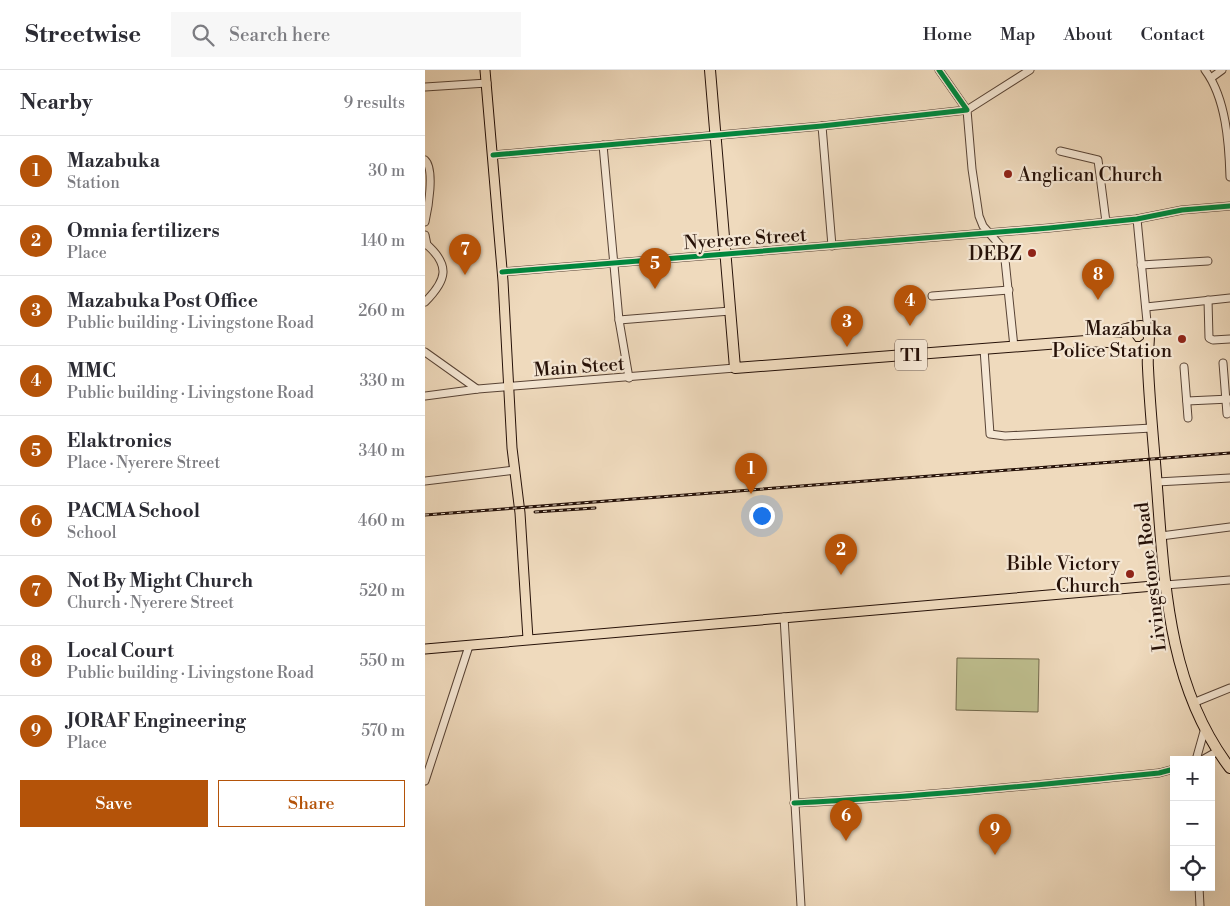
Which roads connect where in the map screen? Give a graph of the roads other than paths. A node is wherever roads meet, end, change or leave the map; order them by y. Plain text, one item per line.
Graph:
1 (485, 70) edge
2 (710, 70) edge
3 (939, 70) edge
4 (1030, 70) edge
5 (1205, 70) edge
6 (1222, 70) edge
7 (1211, 78) junction
8 (487, 83) junction
9 (425, 87) edge
10 (967, 110) junction
11 (823, 126) junction
12 (714, 135) junction
13 (603, 145) junction
14 (1059, 151) dead end
15 (493, 155) junction
16 (425, 160) edge
17 (1230, 177) edge
18 (1230, 206) edge
19 (1137, 219) junction
20 (425, 222) edge
21 (1106, 222) junction
22 (990, 232) junction
23 (425, 235) edge
24 (426, 244) edge
25 (832, 246) junction
26 (725, 254) junction
27 (1208, 261) dead end
28 (615, 263) junction
29 (1141, 265) junction
30 (502, 272) junction
31 (1009, 290) junction
32 (932, 296) dead end
33 (1230, 298) edge
34 (1208, 300) junction
35 (425, 302) edge
36 (1146, 309) junction
37 (730, 311) junction
38 (619, 320) junction
39 (1135, 326) junction
40 (1147, 332) junction
41 (1230, 339) edge
42 (1087, 341) junction
43 (1138, 344) junction
44 (1014, 347) junction
45 (985, 349) junction
46 (425, 352) edge
47 (1223, 364) dead end
48 (1184, 367) dead end
49 (735, 368) junction
50 (629, 378) junction
51 (508, 387) junction
52 (477, 390) junction
53 (425, 396) edge
54 (1228, 399) edge
55 (1187, 401) junction
56 (1227, 414) dead end
57 (1189, 418) dead end
58 (1152, 428) junction
59 (515, 470) junction
60 (1230, 478) edge
61 (425, 480) edge
62 (1157, 482) junction
63 (1230, 526) edge
64 (1161, 536) junction
65 (1230, 580) edge
66 (1165, 585) junction
67 (784, 617) junction
68 (528, 639) junction
69 (469, 646) junction
70 (425, 649) edge
71 (1230, 688) edge
72 (1193, 703) junction
73 (1205, 728) junction
74 (1218, 751) junction
75 (1197, 756) edge
76 (1209, 756) edge
77 (1230, 768) edge
78 (1170, 770) edge
79 (425, 781) edge
80 (794, 803) junction
81 (1199, 891) edge
82 (801, 906) edge
83 (1200, 906) edge

1 - 8 main road
2 - 12 highway
3 - 10 street
4 - 10 street
5 - 7 street
6 - 7 street
7 - 17 street
8 - 9 street
8 - 15 main road
10 - 11 street
10 - 22 street
11 - 12 street
11 - 25 street
12 - 13 street
12 - 26 highway
13 - 15 street
13 - 28 street
14 - 21 street
15 - 30 main road
16 - 20 street
18 - 19 street, Nyerere Street
19 - 21 street, Nyerere Street
19 - 29 street
21 - 22 street, Nyerere Street
22 - 25 street, Nyerere Street
22 - 31 street
23 - 24 street
24 - 35 street
25 - 26 street, Nyerere Street
26 - 28 street, Nyerere Street
26 - 37 highway
27 - 29 street
28 - 30 street, Nyerere Street
28 - 38 street
29 - 36 street
30 - 51 main road
31 - 32 street
31 - 44 street
33 - 34 street
34 - 36 street
34 - 41 street
36 - 39 street
36 - 40 street
37 - 38 street
37 - 49 highway
38 - 50 street
39 - 40 highway
39 - 42 highway, T1
39 - 43 highway
40 - 43 highway, Livingstone Road
42 - 43 highway, T1
42 - 44 highway, T1
43 - 58 highway, Livingstone Road
44 - 45 highway, T1
45 - 49 highway, T1
45 - 58 street
46 - 52 street
47 - 54 street
48 - 55 street
49 - 50 street, Main Steet
50 - 51 street, Main Steet
51 - 52 street, Main Steet
51 - 59 main road
52 - 53 street, Main Steet
54 - 55 street
54 - 56 street
55 - 57 street
58 - 62 highway, Livingstone Road
59 - 61 street
59 - 68 main road
60 - 62 street
62 - 64 highway, Livingstone Road
63 - 64 street
64 - 66 highway, Livingstone Road
65 - 66 street
66 - 67 main road
66 - 72 highway, Livingstone Road
67 - 68 main road
67 - 80 street
68 - 69 main road
69 - 70 main road
69 - 79 street
71 - 72 street
72 - 73 highway, Livingstone Road
73 - 74 highway, Livingstone Road
73 - 75 street
74 - 76 street
74 - 77 highway, Livingstone Road
78 - 80 street
80 - 82 street
81 - 83 street

